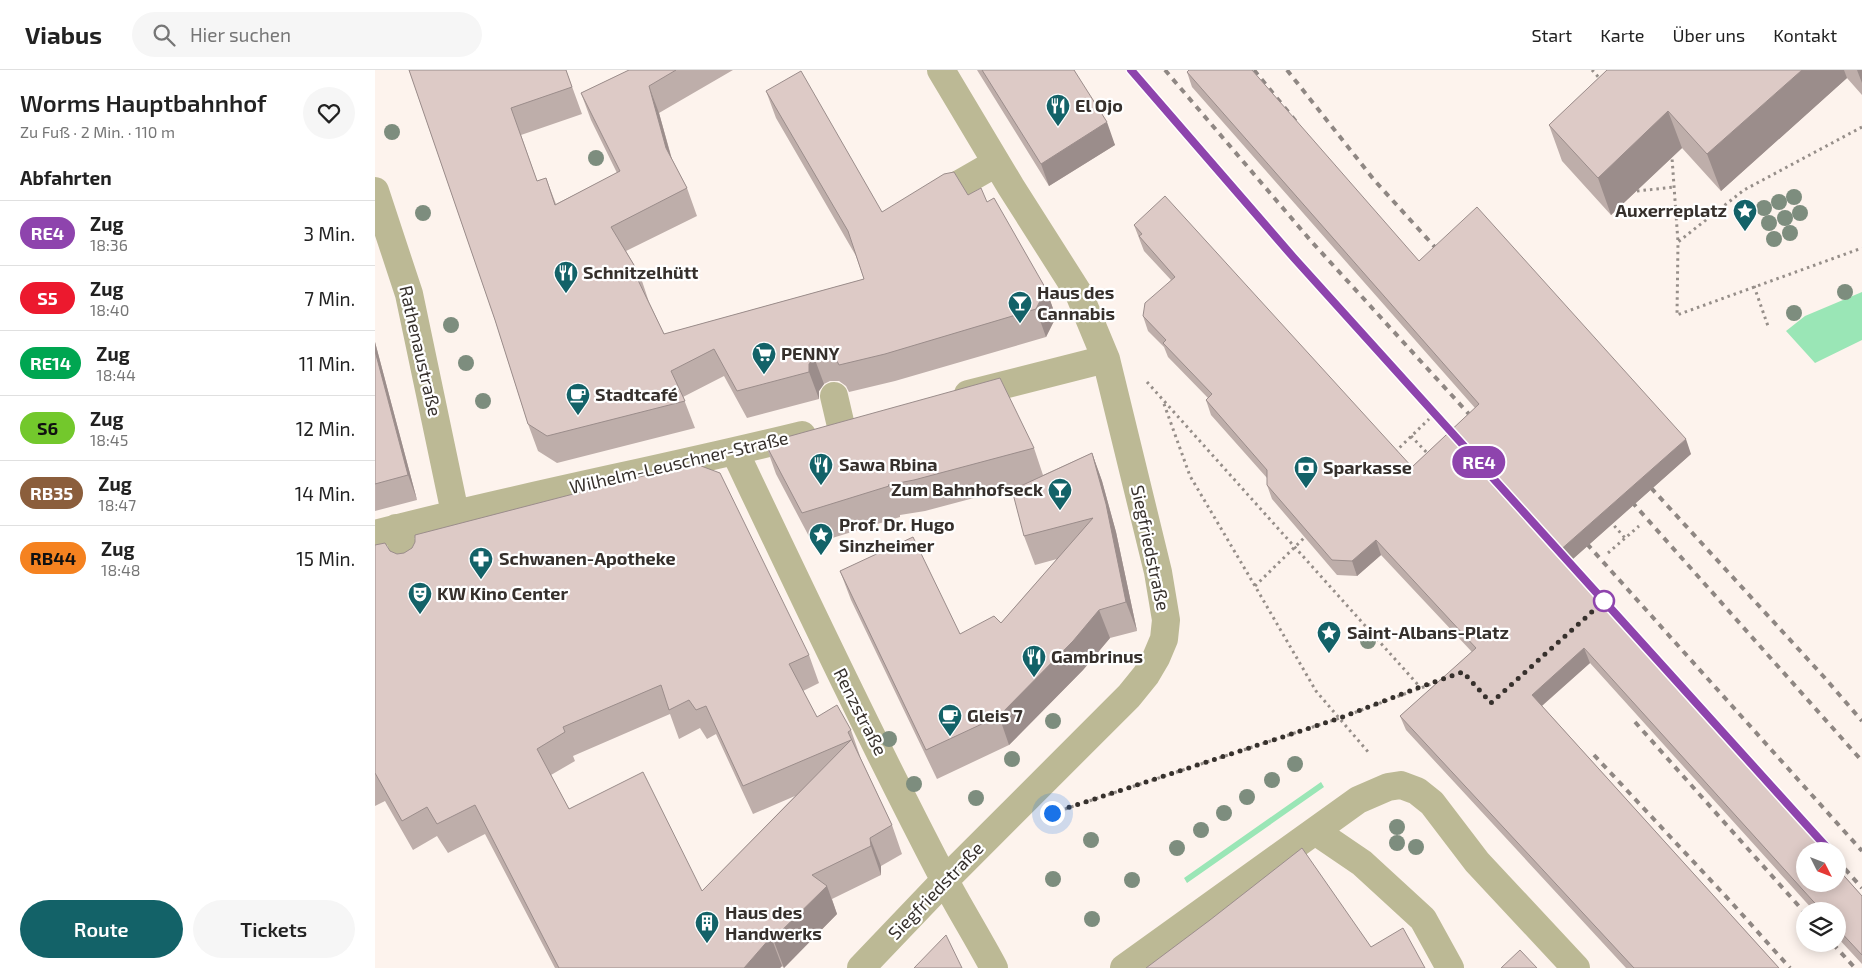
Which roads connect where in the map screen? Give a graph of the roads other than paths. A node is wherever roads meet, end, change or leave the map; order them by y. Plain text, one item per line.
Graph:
1 (941, 70) edge
2 (996, 163) junction
3 (956, 186) edge
4 (375, 191) edge
5 (1106, 359) junction
6 (834, 396) dead end
7 (945, 400) edge
8 (735, 452) junction
9 (455, 513) junction
10 (385, 531) edge
11 (410, 567) edge
12 (1315, 831) junction
13 (945, 880) junction
14 (861, 968) edge
15 (994, 968) edge
16 (1124, 968) edge
17 (1450, 968) edge
18 (1576, 968) edge

1 - 2 street, Siegfriedstraße
2 - 3 street
2 - 5 street, Siegfriedstraße
4 - 9 street, Rathenaustraße
5 - 7 street
5 - 13 street, Siegfriedstraße
6 - 8 street, Wilhelm-Leuschner-Straße
8 - 9 street, Wilhelm-Leuschner-Straße
8 - 13 street, Renzstraße
9 - 10 street, Wilhelm-Leuschner-Straße
10 - 11 street, Wilhelm-Leuschner-Straße
12 - 16 street
12 - 17 street
12 - 18 street
13 - 14 street, Siegfriedstraße
13 - 15 street, Renzstraße

